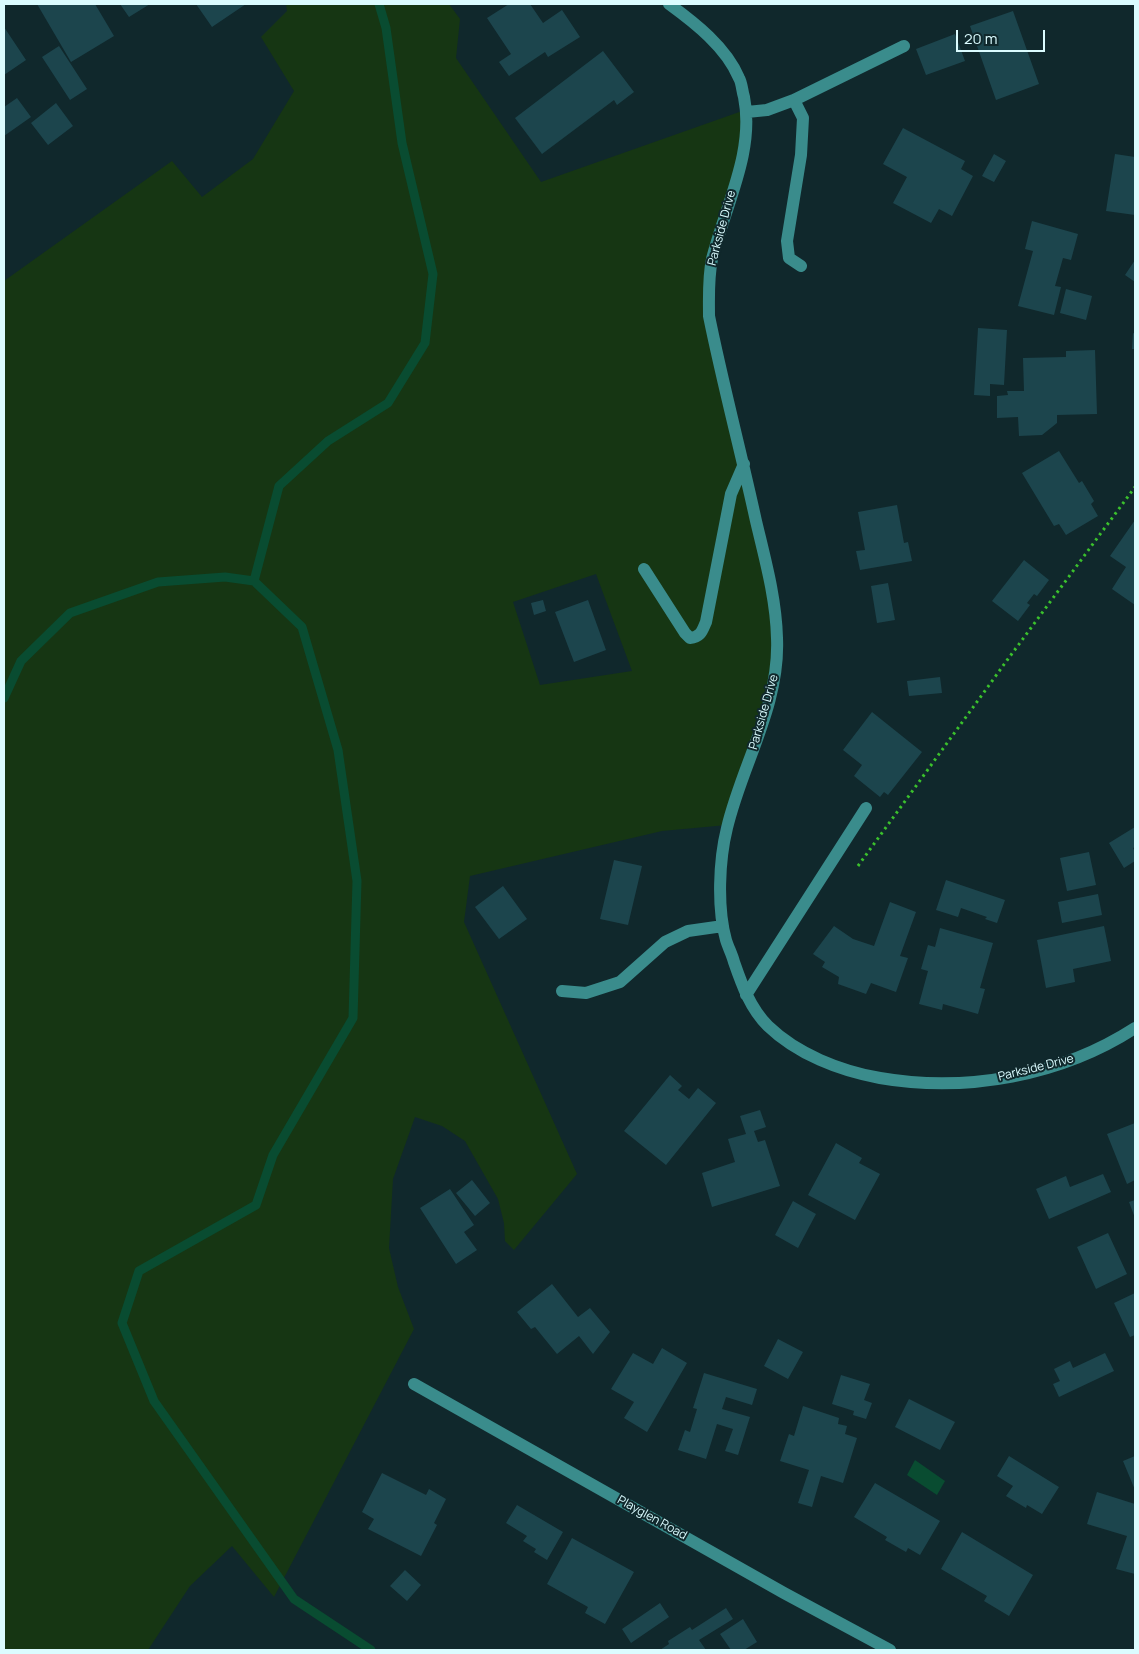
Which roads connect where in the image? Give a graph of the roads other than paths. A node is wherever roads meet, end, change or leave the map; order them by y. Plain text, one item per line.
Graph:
1 (669, 4) edge
2 (904, 46) dead end
3 (794, 100) junction
4 (747, 112) junction
5 (801, 266) dead end
6 (744, 464) junction
7 (644, 569) dead end
8 (866, 808) dead end
9 (723, 926) junction
10 (562, 991) dead end
11 (746, 995) junction
12 (1135, 1028) edge
13 (414, 1384) dead end
14 (890, 1650) edge

1 - 4 street, Parkside Drive
2 - 3 street
3 - 4 street
3 - 5 street
4 - 6 street, Parkside Drive
6 - 7 street
6 - 9 street, Parkside Drive
8 - 11 street
9 - 10 street
9 - 11 street, Parkside Drive
11 - 12 street, Parkside Drive
13 - 14 street, Playglen Road

